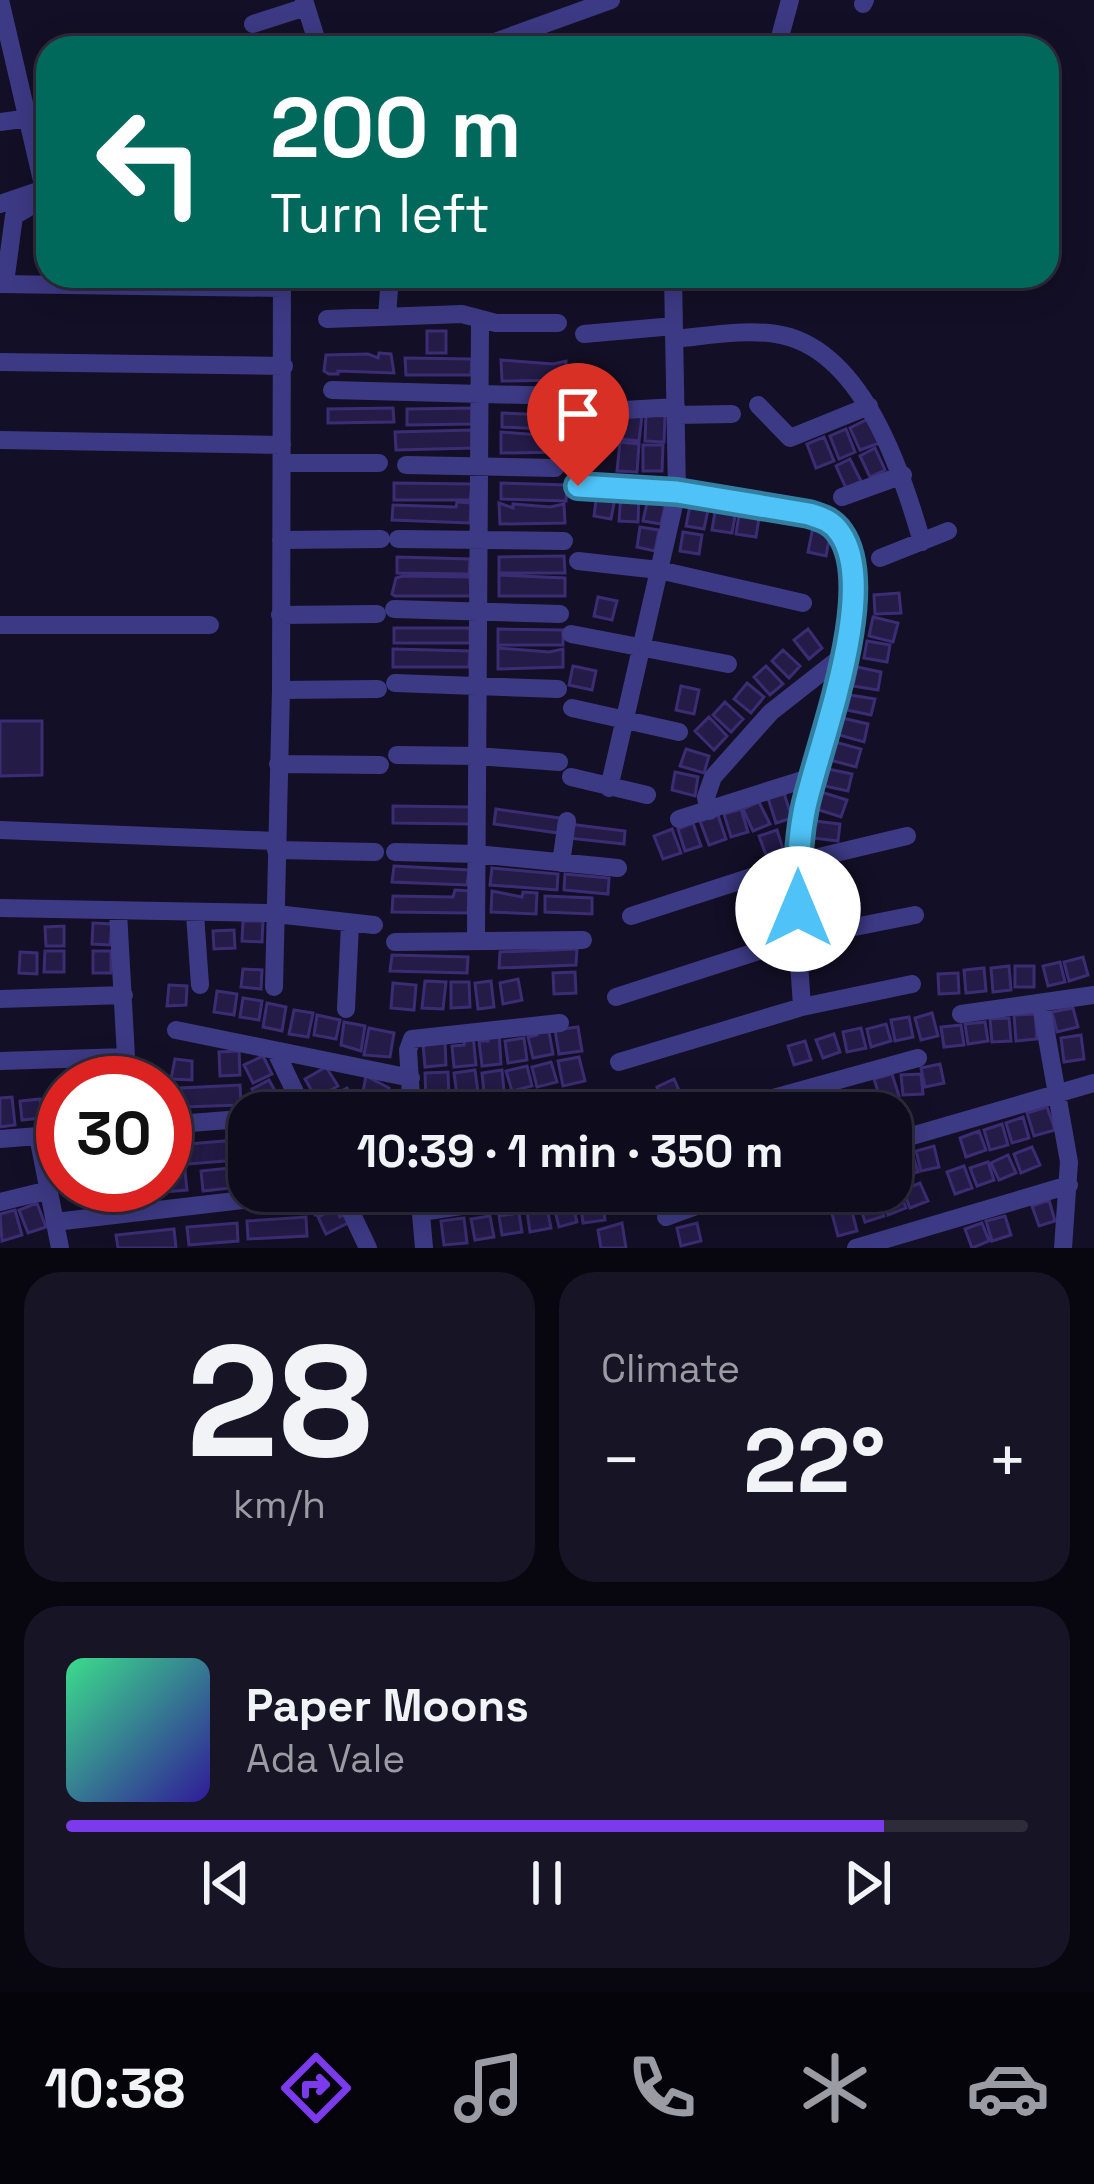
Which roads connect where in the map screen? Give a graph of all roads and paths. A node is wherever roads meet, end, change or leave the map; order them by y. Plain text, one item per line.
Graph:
1 (0, 0) edge
2 (611, 0) edge
3 (790, 0) edge
4 (305, 4) edge
5 (253, 24) dead end
6 (315, 36) edge
7 (511, 36) edge
8 (780, 36) edge
9 (0, 122) edge
10 (32, 128) junction
11 (36, 146) edge
12 (36, 191) edge
13 (36, 200) edge
14 (0, 204) edge
15 (3, 284) edge
16 (36, 284) edge
17 (282, 288) edge
18 (389, 288) edge
19 (673, 288) edge
20 (387, 316) junction
21 (327, 319) dead end
22 (480, 321) junction
23 (558, 323) dead end
24 (674, 332) junction
25 (584, 334) dead end
26 (0, 362) edge
27 (284, 366) junction
28 (332, 390) dead end
29 (480, 393) junction
30 (758, 405) dead end
31 (869, 406) junction
32 (676, 411) junction
33 (731, 414) dead end
34 (0, 440) edge
35 (282, 454) junction
36 (380, 463) dead end
37 (406, 465) dead end
38 (479, 466) junction
39 (555, 468) dead end
40 (903, 475) junction
41 (578, 486) dead end
42 (677, 492) junction
43 (842, 497) dead end
44 (948, 531) dead end
45 (478, 539) junction
46 (281, 540) junction
47 (564, 541) dead end
48 (922, 542) junction
49 (880, 558) dead end
50 (578, 561) dead end
51 (659, 570) junction
52 (802, 603) dead end
53 (478, 612) junction
54 (560, 614) dead end
55 (280, 616) junction
56 (0, 625) edge
57 (210, 625) dead end
58 (571, 634) dead end
59 (643, 645) junction
60 (845, 654) junction
61 (728, 664) dead end
62 (478, 686) junction
63 (558, 689) dead end
64 (280, 690) junction
65 (572, 708) dead end
66 (622, 718) junction
67 (679, 732) dead end
68 (477, 756) junction
69 (278, 764) junction
70 (812, 777) junction
71 (609, 788) junction
72 (647, 795) dead end
73 (709, 811) junction
74 (679, 819) dead end
75 (567, 821) dead end
76 (0, 830) edge
77 (907, 836) dead end
78 (276, 845) junction
79 (476, 854) junction
80 (798, 862) junction
81 (562, 863) junction
82 (618, 868) dead end
83 (0, 908) edge
84 (118, 912) junction
85 (196, 914) junction
86 (275, 915) junction
87 (915, 915) dead end
88 (631, 916) dead end
89 (350, 924) junction
90 (374, 925) dead end
91 (799, 938) junction
92 (476, 939) junction
93 (584, 940) dead end
94 (395, 942) dead end
95 (912, 984) dead end
96 (200, 985) dead end
97 (274, 987) dead end
98 (1094, 994) edge
99 (124, 995) junction
100 (616, 997) dead end
101 (0, 999) edge
102 (1041, 1004) junction
103 (802, 1007) junction
104 (346, 1009) dead end
105 (961, 1014) dead end
106 (560, 1023) dead end
107 (176, 1030) dead end
108 (276, 1052) junction
109 (917, 1058) dead end
110 (0, 1061) edge
111 (620, 1062) dead end
112 (411, 1078) junction
113 (1094, 1083) edge
114 (820, 1086) junction
115 (294, 1092) edge
116 (411, 1092) edge
117 (798, 1092) edge
118 (821, 1092) edge
119 (1058, 1092) junction
120 (228, 1120) edge
121 (192, 1123) edge
122 (36, 1136) edge
123 (912, 1136) edge
124 (0, 1138) edge
125 (1069, 1185) junction
126 (36, 1193) edge
127 (0, 1202) edge
128 (228, 1202) edge
129 (53, 1212) edge
130 (351, 1212) edge
131 (422, 1212) edge
132 (679, 1212) edge
133 (666, 1217) dead end
134 (55, 1222) junction
135 (60, 1248) edge
136 (368, 1248) edge
137 (424, 1248) edge
138 (856, 1248) edge
139 (1063, 1248) edge

1 - 10 street
2 - 7 street
3 - 8 street
4 - 5 street
4 - 6 street
9 - 10 street
10 - 11 street
12 - 14 street
13 - 15 street
15 - 16 street
17 - 27 street
18 - 20 street
19 - 24 street
20 - 21 street
20 - 22 street
22 - 23 street
22 - 29 street
24 - 25 street
24 - 31 street
24 - 32 street
26 - 27 street
27 - 35 street
28 - 29 street
29 - 32 street
29 - 38 street
30 - 31 street
31 - 40 street
32 - 33 street
32 - 42 street
34 - 35 street
35 - 36 street
35 - 46 street
37 - 38 street
38 - 39 street
38 - 45 street
40 - 43 street
40 - 48 street
41 - 42 street
42 - 51 street
42 - 60 street
44 - 48 street
45 - 46 street
45 - 47 street
45 - 53 street
46 - 55 street
48 - 49 street
50 - 51 street
51 - 52 street
51 - 59 street
53 - 54 street
53 - 55 street
53 - 62 street
55 - 64 street
56 - 57 street
58 - 59 street
59 - 61 street
59 - 66 street
60 - 70 street
60 - 73 street
62 - 63 street
62 - 64 street
62 - 68 street
64 - 69 street
65 - 66 street
66 - 67 street
66 - 71 street
68 - 69 street
68 - 71 street
68 - 79 street
69 - 78 street
70 - 73 street
70 - 80 street
71 - 72 street
73 - 74 street
75 - 81 street
76 - 78 street
77 - 80 street
78 - 79 street
78 - 86 street
79 - 81 street
79 - 92 street
80 - 88 street
80 - 91 street
81 - 82 street
83 - 84 street
84 - 85 street
84 - 99 street
85 - 86 street
85 - 96 street
86 - 89 street
86 - 97 street
87 - 91 street
89 - 90 street
89 - 104 street
91 - 100 street
91 - 103 street
92 - 93 street
92 - 94 street
95 - 103 street
98 - 102 street
99 - 101 street
99 - 110 street
102 - 105 street
102 - 119 street
103 - 111 street
106 - 112 street
107 - 108 street
108 - 112 street
108 - 115 street
109 - 114 street
112 - 116 street
113 - 119 street
114 - 117 street
114 - 118 street
119 - 123 street
119 - 125 street
120 - 121 street
122 - 124 street
125 - 138 street
125 - 139 street
126 - 127 street
128 - 134 street
129 - 134 street
130 - 136 street
131 - 137 street
132 - 133 street
134 - 135 street

